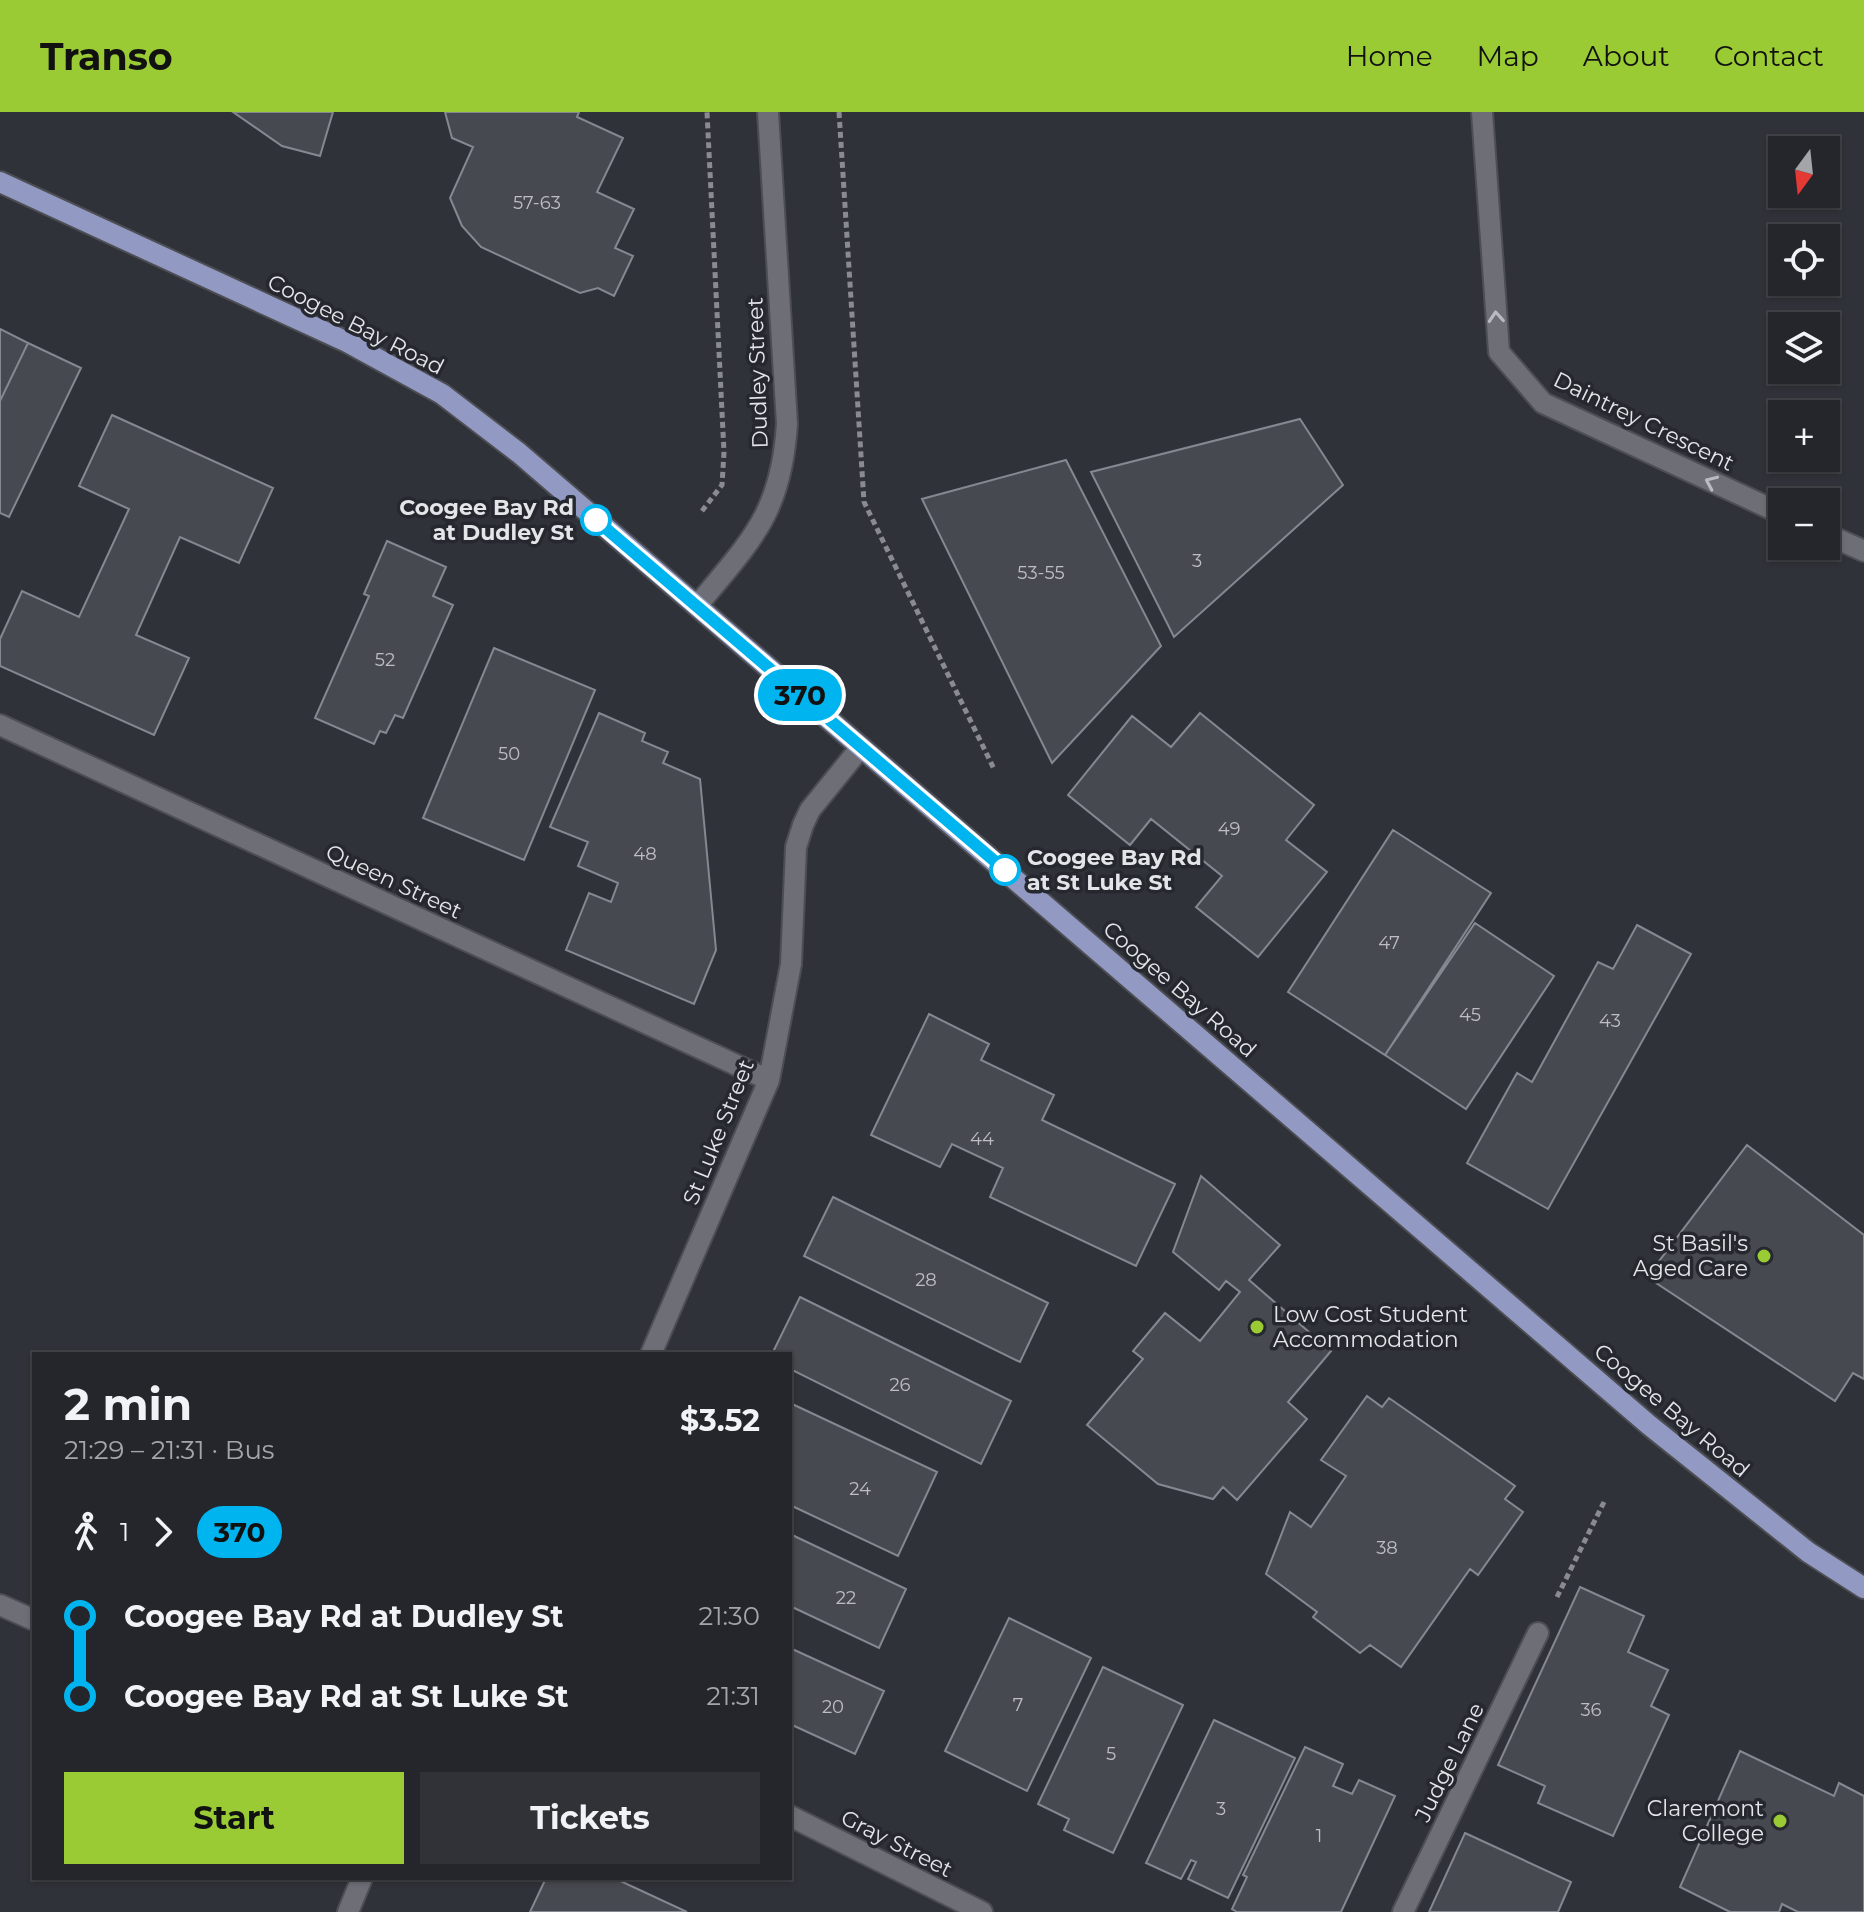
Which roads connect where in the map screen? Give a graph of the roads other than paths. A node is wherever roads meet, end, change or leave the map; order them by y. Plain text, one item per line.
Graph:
1 (768, 112) edge
2 (1482, 112) edge
3 (0, 182) edge
4 (1768, 507) edge
5 (1840, 540) edge
6 (1864, 551) edge
7 (697, 606) junction
8 (0, 725) edge
9 (861, 747) junction
10 (769, 1080) junction
11 (652, 1352) edge
12 (1864, 1588) edge
13 (0, 1605) edge
14 (32, 1619) edge
15 (1538, 1633) road end
16 (792, 1817) edge
17 (361, 1880) edge
18 (348, 1912) edge
19 (982, 1912) edge
20 (1403, 1912) edge

1 - 7 street, Dudley Street
4 -> 2 street, Daintrey Crescent
3 - 7 main road, Coogee Bay Road
5 - 6 street
7 - 9 main road, Coogee Bay Road
8 - 10 street, Queen Street
9 - 10 street, St Luke Street
9 - 12 main road, Coogee Bay Road
10 - 11 street, St Luke Street
13 - 14 street
15 - 20 street, Judge Lane
16 - 19 street, Gray Street
17 - 18 street

